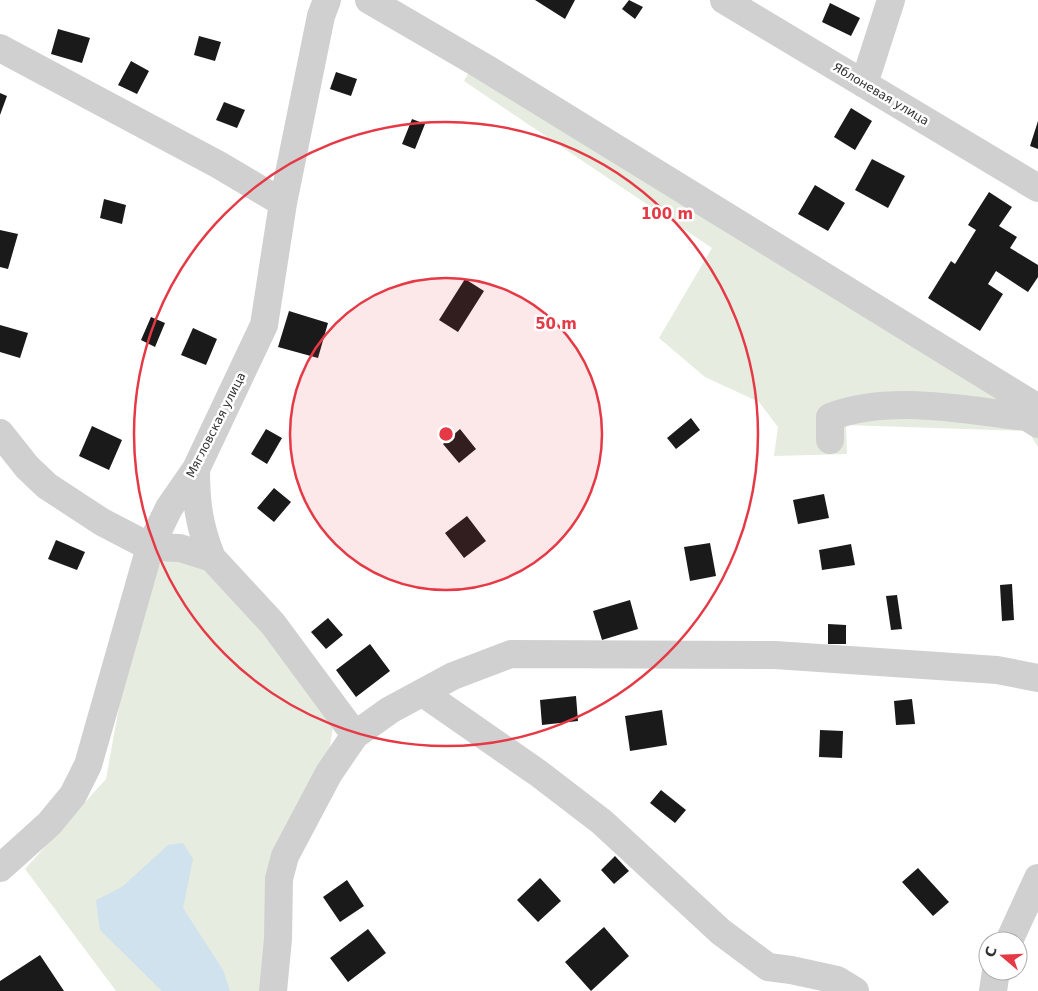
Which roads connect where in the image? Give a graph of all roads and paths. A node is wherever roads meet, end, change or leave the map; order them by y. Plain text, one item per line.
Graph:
1 (327, 0) edge
2 (369, 0) edge
3 (724, 0) edge
4 (891, 0) edge
5 (0, 48) edge
6 (864, 84) junction
7 (1038, 188) edge
8 (283, 203) junction
9 (1038, 408) edge
10 (1038, 424) edge
11 (0, 433) edge
12 (830, 440) dead end
13 (196, 469) junction
14 (150, 547) junction
15 (212, 558) junction
16 (1038, 678) edge
17 (423, 694) junction
18 (355, 734) junction
19 (0, 868) edge
20 (1038, 878) edge
21 (1014, 931) edge
22 (273, 991) edge
23 (855, 991) edge

1 - 8 street, Мягловская улица
2 - 9 street
3 - 6 street, Яблоневая улица
4 - 6 street
5 - 8 street
6 - 7 street, Яблоневая улица
8 - 13 street, Мягловская улица
10 - 12 street
11 - 14 street
13 - 14 street, Мягловская улица
13 - 15 street
14 - 15 street
14 - 19 street, Мягловская улица
15 - 18 street
16 - 17 street
17 - 18 street
17 - 23 street
18 - 22 street
20 - 21 street

